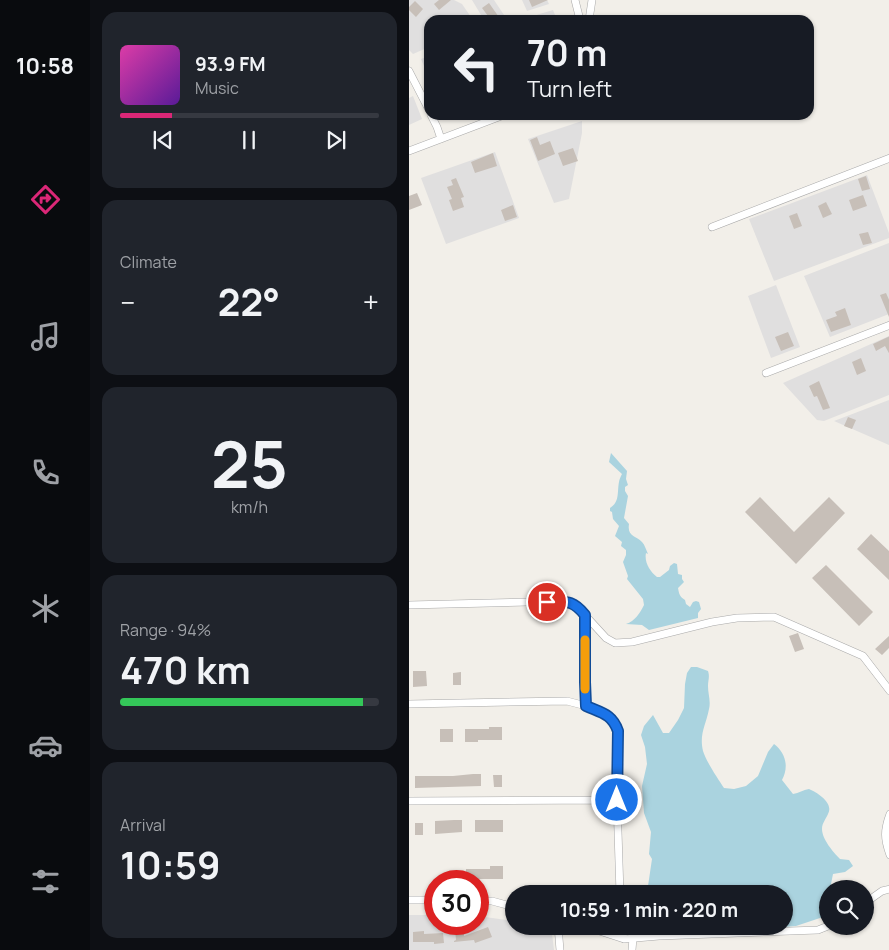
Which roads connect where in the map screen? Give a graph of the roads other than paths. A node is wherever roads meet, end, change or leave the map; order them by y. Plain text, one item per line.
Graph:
1 (575, 0) edge
2 (593, 0) edge
3 (579, 15) edge
4 (590, 15) edge
5 (409, 71) edge
6 (424, 100) edge
7 (433, 120) edge
8 (491, 120) edge
9 (441, 139) junction
10 (409, 151) edge
11 (889, 158) edge
12 (712, 227) dead end
13 (889, 325) edge
14 (766, 373) dead end
15 (409, 605) edge
16 (585, 615) junction
17 (889, 691) edge
18 (409, 704) edge
19 (586, 706) junction
20 (617, 800) junction
21 (409, 801) edge
22 (889, 814) edge
23 (889, 855) edge
24 (620, 885) edge
25 (889, 889) edge
26 (874, 897) edge
27 (409, 900) edge
28 (424, 900) edge
29 (489, 901) edge
30 (505, 904) edge
31 (819, 930) edge
32 (559, 935) edge
33 (612, 935) edge
34 (623, 935) edge
35 (633, 938) junction
36 (624, 939) junction
37 (560, 950) edge
38 (632, 950) edge

1 - 3 street
2 - 4 street
5 - 6 street
7 - 9 street
8 - 9 street
9 - 10 street
11 - 12 street
13 - 14 street
15 - 16 street
16 - 17 street
16 - 19 street
18 - 19 street
19 - 20 street
20 - 21 street
20 - 24 street
22 - 23 street
25 - 26 street
27 - 28 street
29 - 30 street
31 - 35 street
32 - 37 street
33 - 36 street
34 - 36 street
35 - 36 street
35 - 38 street

